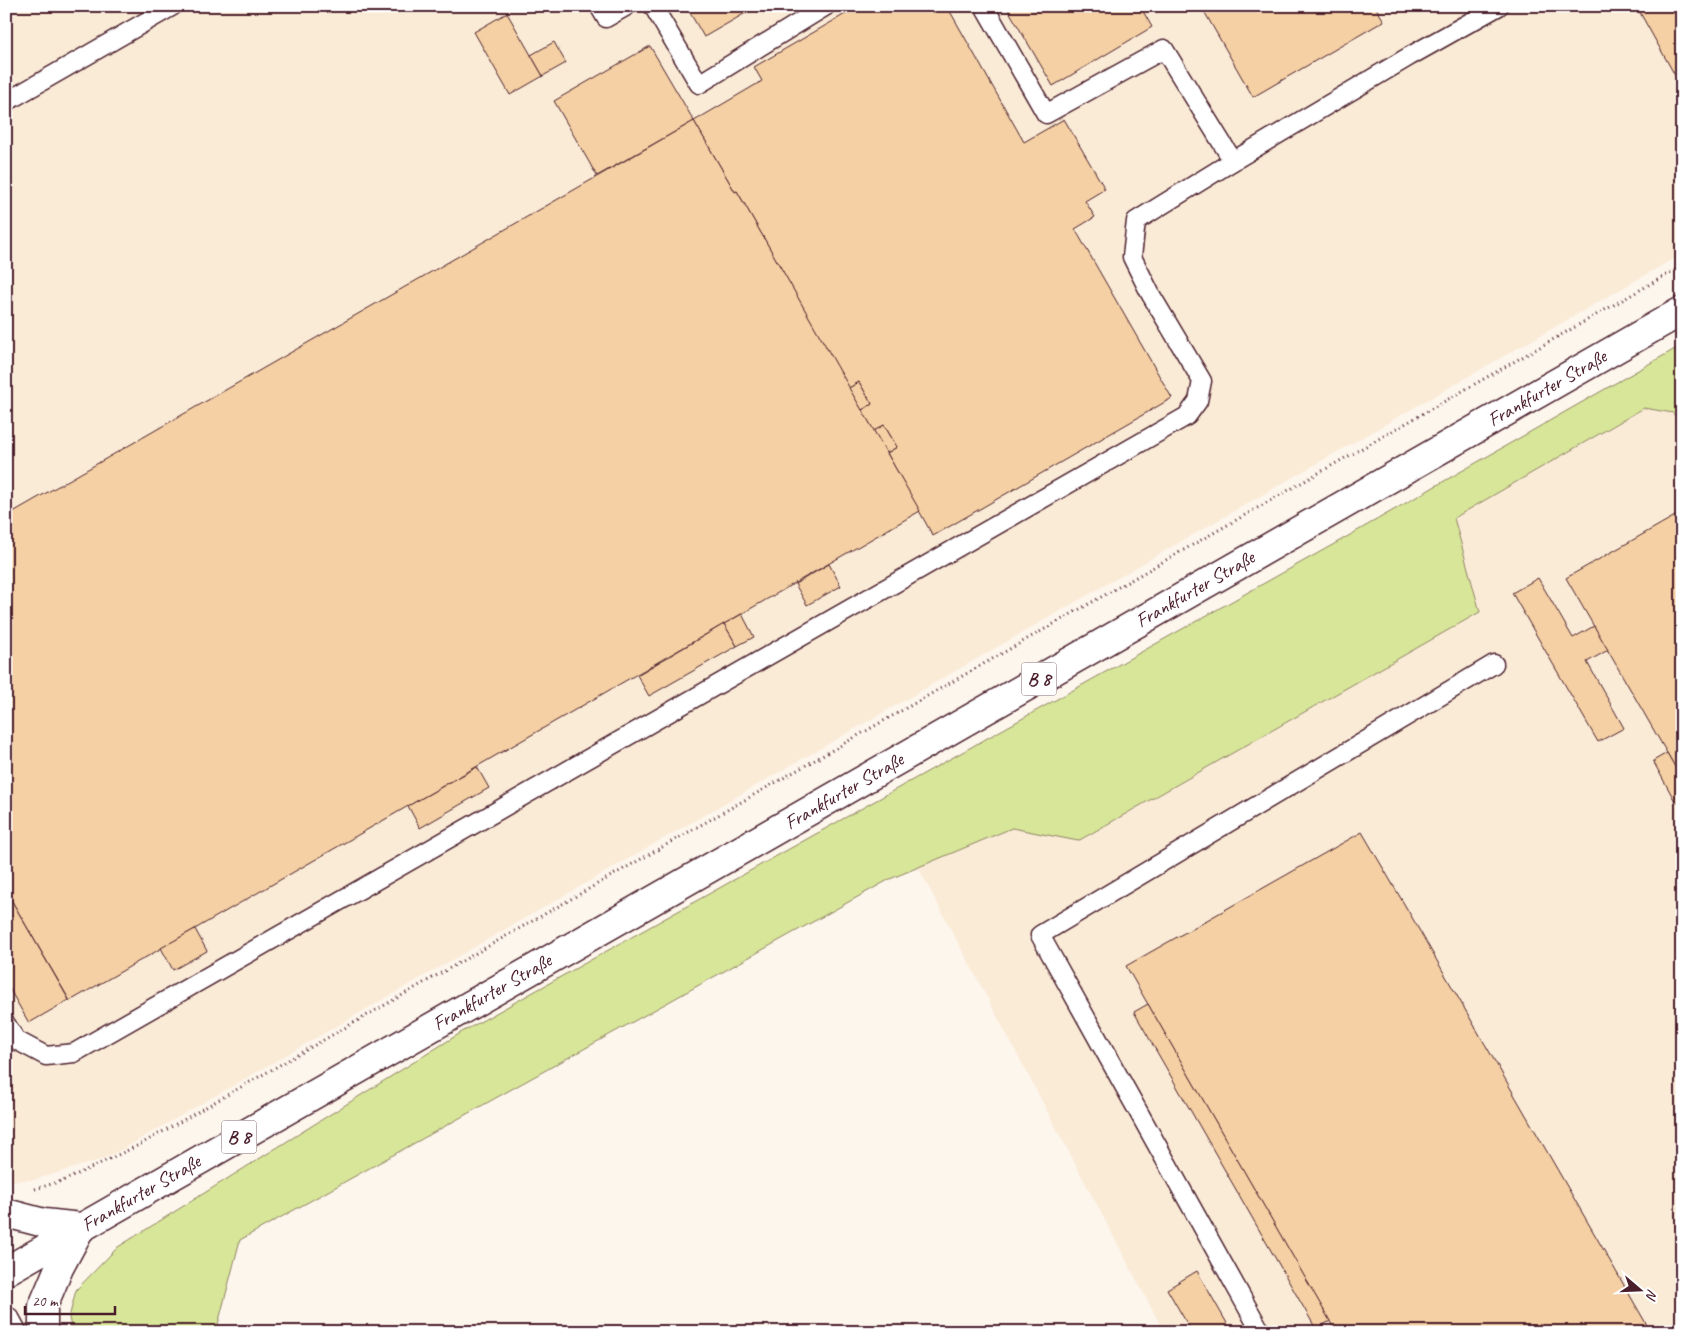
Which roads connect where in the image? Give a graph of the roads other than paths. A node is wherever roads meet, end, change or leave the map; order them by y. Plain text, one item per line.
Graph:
1 (173, 6) edge
2 (599, 6) edge
3 (627, 6) edge
4 (653, 6) edge
5 (826, 6) edge
6 (984, 6) edge
7 (1499, 6) edge
8 (6, 102) edge
9 (1233, 161) junction
10 (1682, 311) edge
11 (1494, 664) dead end
12 (6, 1024) edge
13 (6, 1213) edge
14 (81, 1227) junction
15 (6, 1271) edge
16 (6, 1321) edge
17 (12, 1332) edge
18 (43, 1332) edge
19 (1261, 1332) edge

1 - 8 lane
2 - 3 lane
4 - 5 lane
6 - 9 lane
7 - 9 lane
9 - 12 lane
10 - 14 main road, Frankfurter Straße / B 8
11 - 19 lane
13 - 14 main road
14 - 15 main road, Frankfurter Straße / B 8
14 - 18 main road
16 - 17 main road

